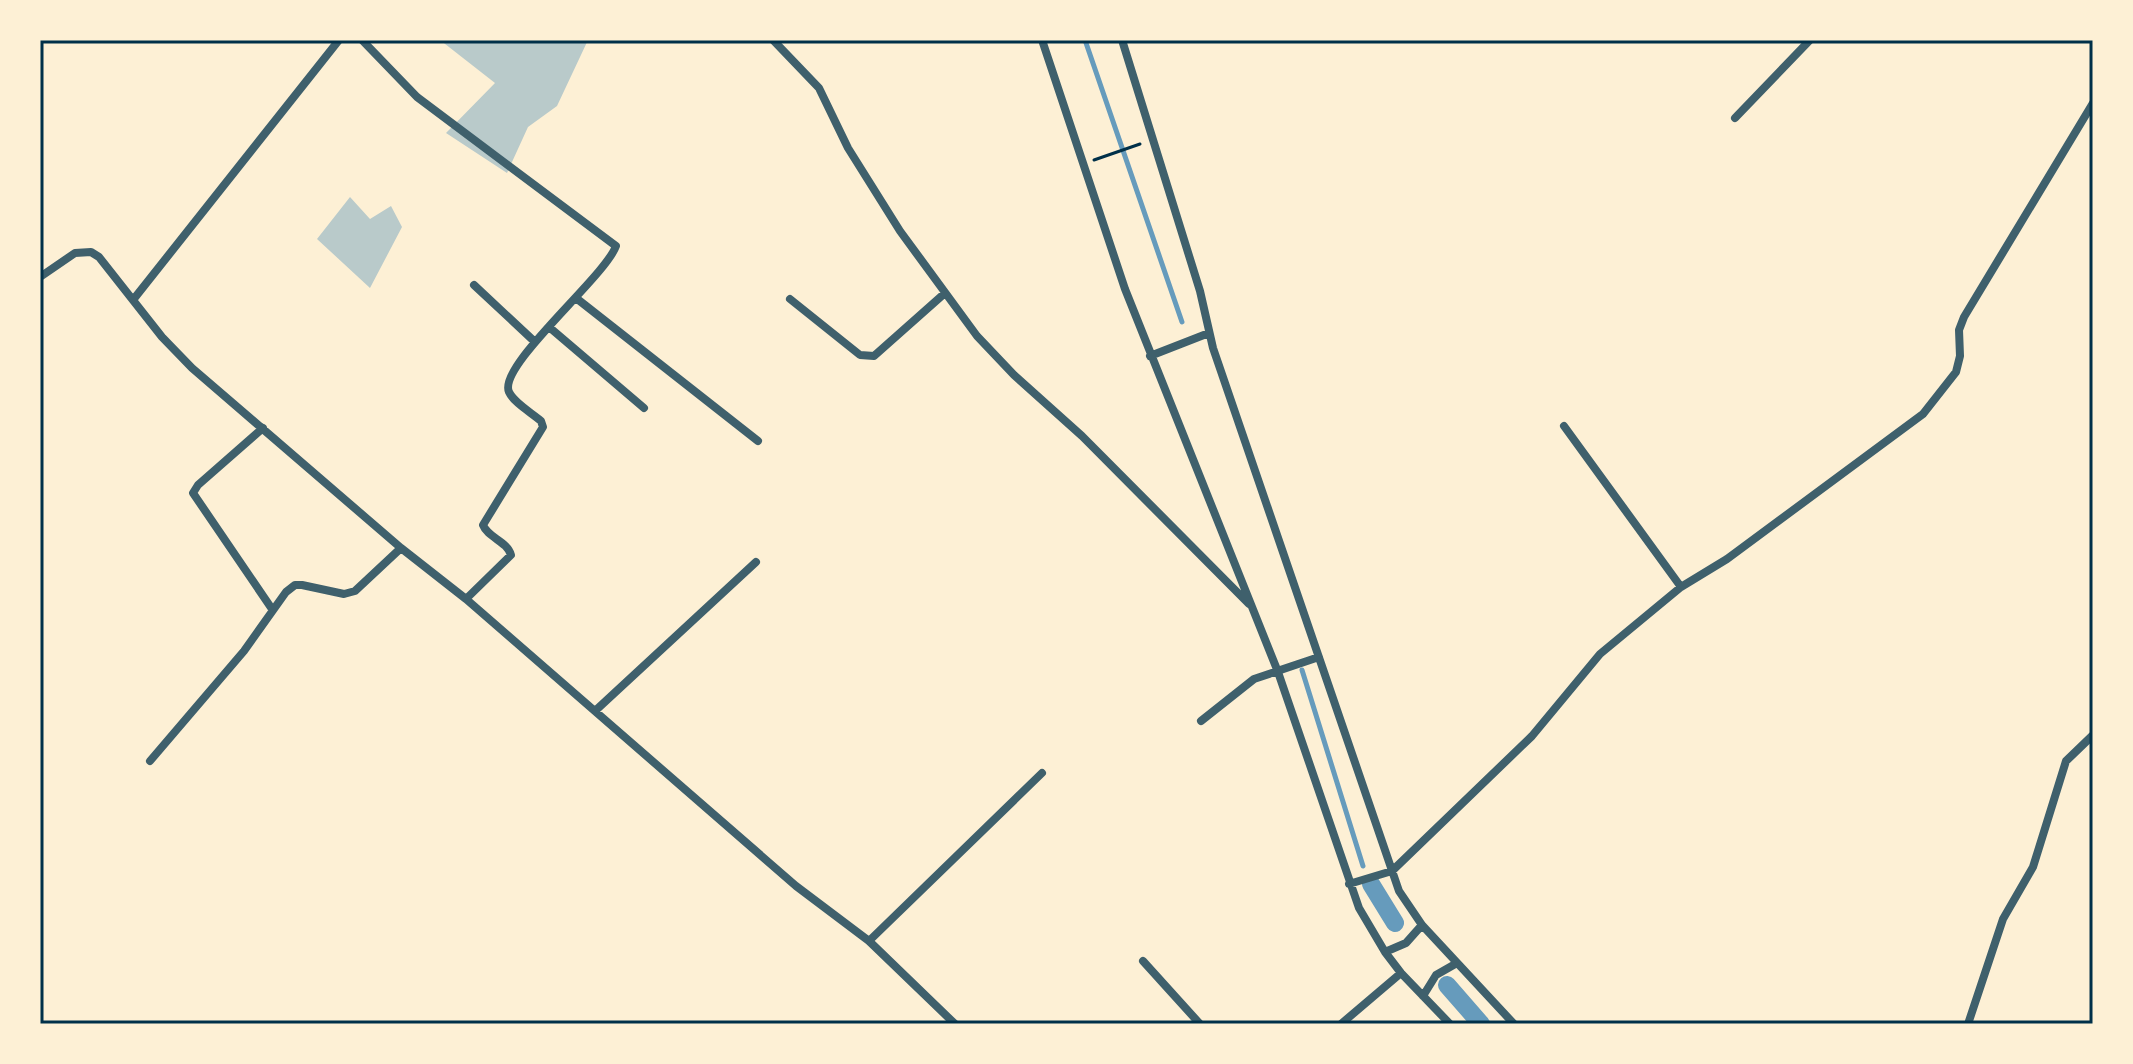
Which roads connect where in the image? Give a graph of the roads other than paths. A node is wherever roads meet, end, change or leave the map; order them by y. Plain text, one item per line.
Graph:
1 (339, 40) edge
2 (362, 40) edge
3 (773, 40) edge
4 (1042, 40) edge
5 (1122, 40) edge
6 (1810, 40) edge
7 (2093, 103) edge
8 (1735, 118) dead end
9 (40, 277) edge
10 (474, 285) dead end
11 (945, 293) junction
12 (576, 298) junction
13 (790, 299) dead end
14 (133, 300) junction
15 (549, 327) junction
16 (1209, 333) junction
17 (535, 342) junction
18 (1150, 356) junction
19 (644, 408) dead end
20 (1564, 426) dead end
21 (263, 428) junction
22 (758, 441) dead end
23 (401, 548) junction
24 (756, 562) dead end
25 (1681, 587) junction
26 (466, 599) junction
27 (1253, 608) junction
28 (272, 609) junction
29 (1319, 657) junction
30 (1278, 672) junction
31 (595, 711) junction
32 (1201, 721) dead end
33 (2093, 735) edge
34 (150, 761) dead end
35 (1042, 773) dead end
36 (1392, 871) junction
37 (1349, 884) junction
38 (1422, 925) junction
39 (869, 941) junction
40 (1385, 952) junction
41 (1143, 961) dead end
42 (1457, 963) junction
43 (1401, 973) junction
44 (1423, 996) junction
45 (955, 1024) edge
46 (1200, 1024) edge
47 (1341, 1024) edge
48 (1450, 1024) edge
49 (1514, 1024) edge
50 (1968, 1024) edge

1 - 14 street
2 - 12 street
3 - 11 street
4 - 18 street
5 - 16 street
6 - 8 street
7 - 25 street
9 - 14 street
10 - 17 street
11 - 13 street
11 - 27 street
12 - 15 street
12 - 22 street
14 - 21 street
15 - 17 street
15 - 19 street
16 - 18 street
16 - 29 street
17 - 26 street
18 - 27 street
20 - 25 street
21 - 23 street
21 - 28 street
23 - 26 street
23 - 28 street
24 - 31 street
25 - 36 street
26 - 31 street
27 - 30 street
28 - 34 street
29 - 30 street
29 - 36 street
30 - 32 street
30 - 37 street
31 - 39 street
33 - 50 street
35 - 39 street
36 - 37 street
36 - 38 street
37 - 40 street
38 - 40 street
38 - 42 street
39 - 45 street
40 - 43 street
41 - 46 street
42 - 44 street
42 - 49 street
43 - 44 street
43 - 47 street
44 - 48 street

